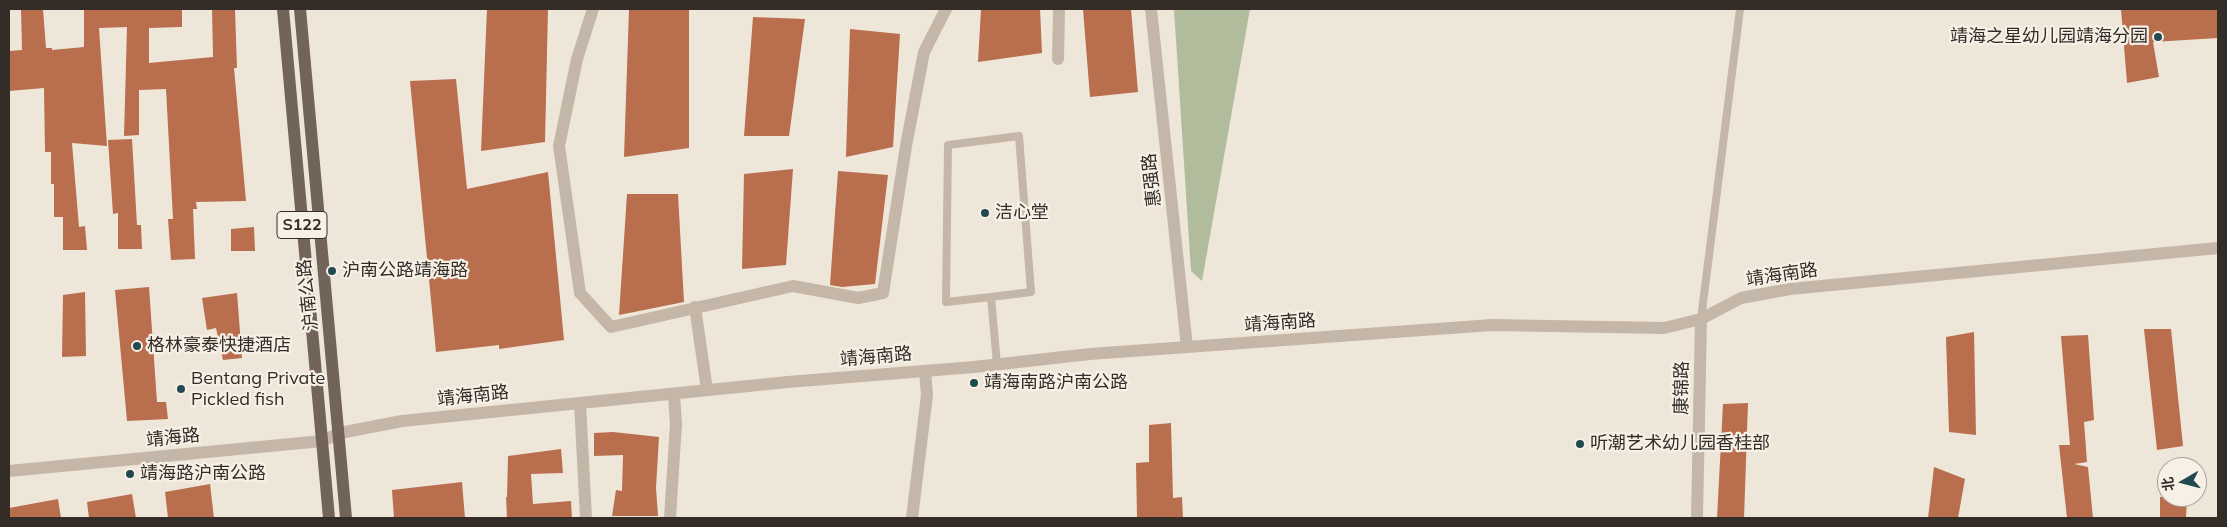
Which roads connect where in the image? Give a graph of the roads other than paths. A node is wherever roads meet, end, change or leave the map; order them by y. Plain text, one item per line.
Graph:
1 (283, 9) edge
2 (300, 9) edge
3 (593, 9) edge
4 (946, 9) edge
5 (1058, 9) edge
6 (1151, 9) edge
7 (1740, 9) edge
8 (1058, 59) dead end
9 (2218, 248) edge
10 (991, 297) junction
11 (695, 307) junction
12 (1702, 319) junction
13 (1187, 347) junction
14 (997, 364) junction
15 (924, 371) junction
16 (707, 390) junction
17 (674, 394) junction
18 (580, 403) junction
19 (340, 433) junction
20 (322, 441) junction
21 (9, 471) edge
22 (329, 518) edge
23 (346, 518) edge
24 (586, 518) edge
25 (670, 518) edge
26 (912, 518) edge
27 (1697, 518) edge

1 - 20 main road, 沪南公路 / S122
2 - 19 main road, 沪南公路 / S122
3 - 11 street
4 - 11 street
5 - 8 street
6 - 13 street, 惠强路
7 - 12 lane
9 - 12 street, 靖海南路
10 - 10 lane
10 - 14 lane
11 - 16 street
12 - 13 street, 靖海南路
12 - 27 street, 康锦路
13 - 14 street, 靖海南路
14 - 15 street, 靖海南路
15 - 16 street, 靖海南路
15 - 26 street
16 - 17 street, 靖海南路
17 - 18 street, 靖海南路
17 - 25 street
18 - 19 street, 靖海南路
18 - 24 street
19 - 20 street, 靖海路
19 - 23 main road, 沪南公路 / S122
20 - 21 street, 靖海路
20 - 22 main road, 沪南公路 / S122

